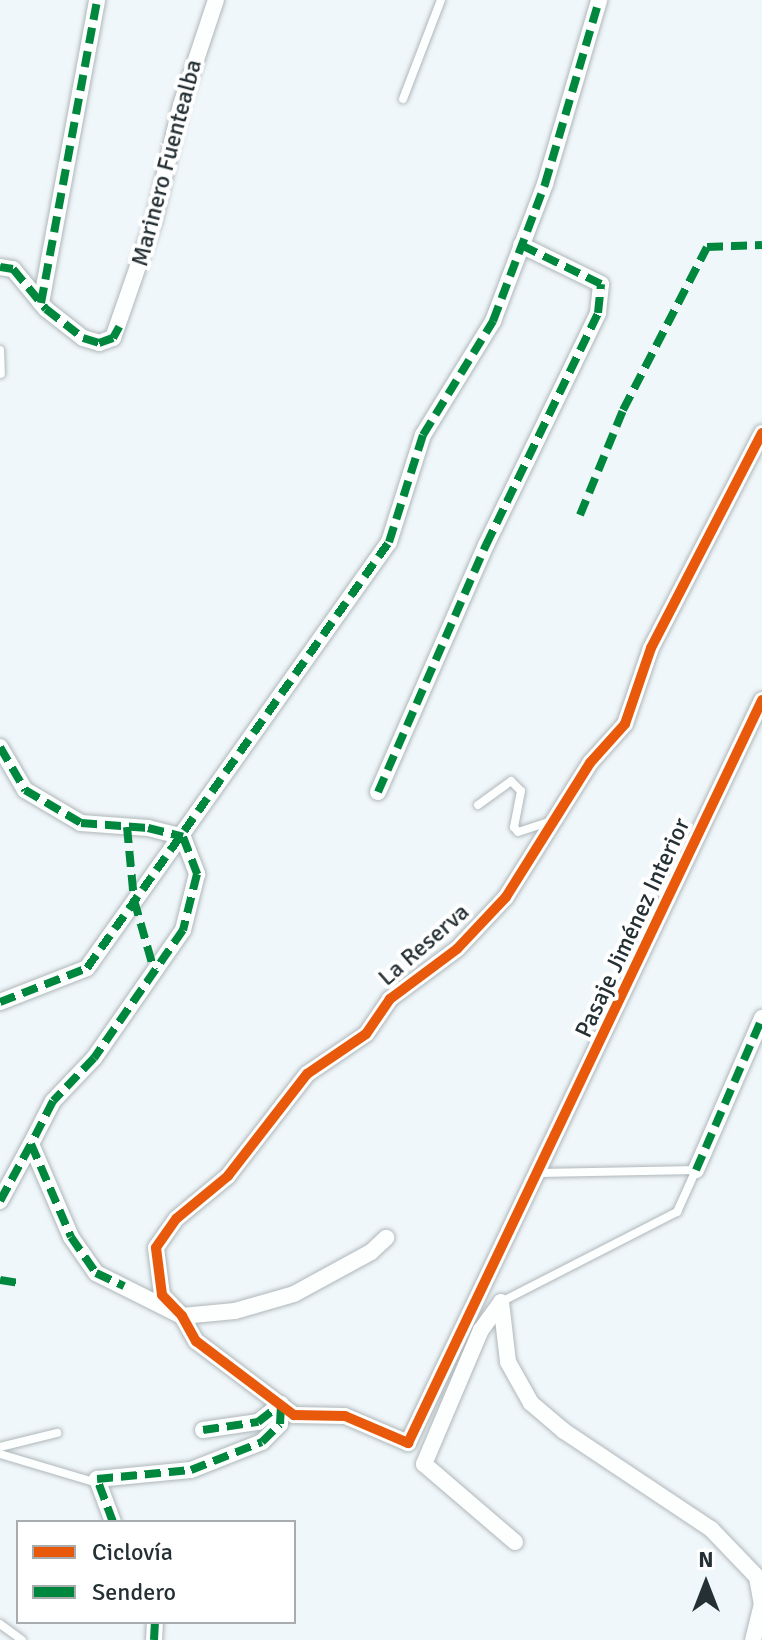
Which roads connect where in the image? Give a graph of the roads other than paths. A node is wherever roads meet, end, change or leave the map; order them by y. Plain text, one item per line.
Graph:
1 (97, 0) edge
2 (216, 0) edge
3 (441, 0) edge
4 (599, 0) edge
5 (403, 99) dead end
6 (521, 245) junction
7 (0, 267) edge
8 (41, 303) junction
9 (0, 350) edge
10 (1, 374) edge
11 (762, 433) edge
12 (762, 700) edge
13 (0, 747) edge
14 (378, 792) dead end
15 (478, 805) dead end
16 (554, 821) junction
17 (183, 837) junction
18 (0, 1002) edge
19 (762, 1018) edge
20 (31, 1144) junction
21 (696, 1170) junction
22 (540, 1173) junction
23 (0, 1201) edge
24 (386, 1238) dead end
25 (501, 1302) junction
26 (182, 1316) junction
27 (281, 1404) junction
28 (203, 1430) dead end
29 (57, 1433) dead end
30 (0, 1447) edge
31 (0, 1454) edge
32 (94, 1482) junction
33 (112, 1520) edge
34 (515, 1542) dead end
35 (0, 1624) edge
36 (22, 1640) edge
37 (753, 1640) edge

1 - 8 street
2 - 8 street, Marinero Fuentealba
3 - 5 lane
4 - 6 street
6 - 14 street
6 - 17 street
7 - 8 street
9 - 10 lane
11 - 16 street, La Reserva
12 - 22 street, Pasaje Jiménez Interior
13 - 17 street
15 - 16 lane
16 - 26 street, La Reserva
17 - 18 street
17 - 20 street
19 - 21 street
20 - 23 street
20 - 26 street
21 - 22 lane
21 - 25 lane
22 - 27 street, Pasaje Jiménez Interior
24 - 26 street
25 - 34 street
25 - 37 street
26 - 27 street, La Reserva
27 - 28 street
27 - 32 street
29 - 30 lane
31 - 32 lane
32 - 33 street
35 - 36 lane

